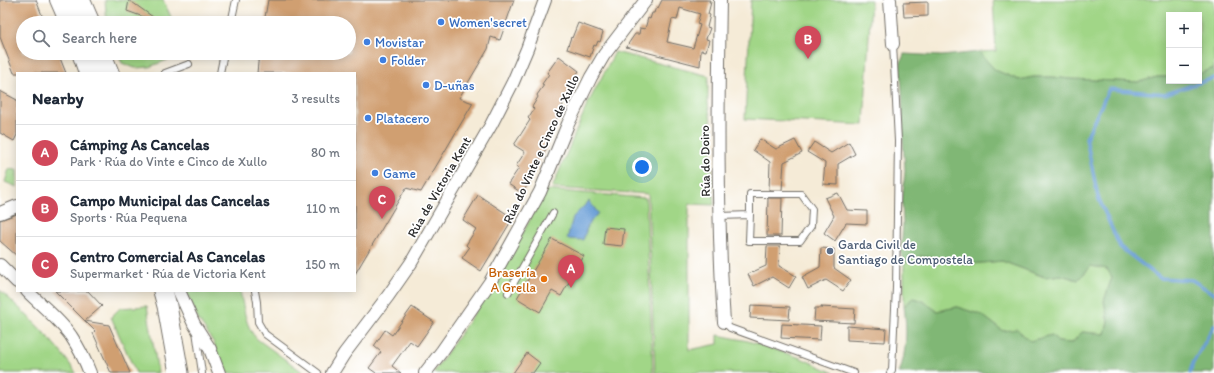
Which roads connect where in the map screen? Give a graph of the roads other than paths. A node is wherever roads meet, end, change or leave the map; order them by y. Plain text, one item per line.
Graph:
1 (56, 0) edge
2 (69, 0) edge
3 (84, 0) edge
4 (236, 0) edge
5 (545, 0) edge
6 (646, 0) edge
7 (720, 0) edge
8 (890, 0) edge
9 (63, 16) edge
10 (76, 16) edge
11 (91, 16) edge
12 (233, 16) edge
13 (893, 44) joint
14 (80, 60) edge
15 (94, 60) edge
16 (108, 60) edge
17 (223, 60) edge
18 (188, 64) dead end
19 (85, 72) edge
20 (99, 72) edge
21 (113, 72) edge
22 (167, 72) edge
23 (220, 72) edge
24 (16, 206) edge
25 (0, 213) edge
26 (553, 213) dead end
27 (750, 215) junction
28 (720, 216) junction
29 (0, 265) edge
30 (16, 281) edge
31 (28, 292) edge
32 (179, 292) edge
33 (255, 292) edge
34 (508, 293) dead end
35 (165, 296) edge
36 (724, 322) joint
37 (196, 328) junction
38 (90, 373) edge
39 (179, 373) edge
40 (202, 373) edge
41 (219, 373) edge
42 (318, 373) edge
43 (333, 373) edge
44 (425, 373) edge
45 (854, 373) edge
46 (890, 373) edge

1 - 9 street
2 - 10 main road
3 - 11 street
4 - 12 lane
5 - 43 street, Rúa de Victoria Kent
6 - 44 street, Rúa do Vinte e Cinco de Xullo
7 - 28 street, Rúa do Doiro
8 - 13 street
13 - 46 lane
14 - 19 street
15 - 20 main road
16 - 21 street
17 - 23 lane
18 - 22 lane
24 - 25 street
26 - 34 lane
27 - 27 lane
27 - 28 lane
28 - 36 street, Rúa do Doiro
29 - 30 street
31 - 38 street
32 - 37 street
33 - 42 lane
35 - 39 main road
36 - 45 lane
37 - 40 lane
37 - 41 street

